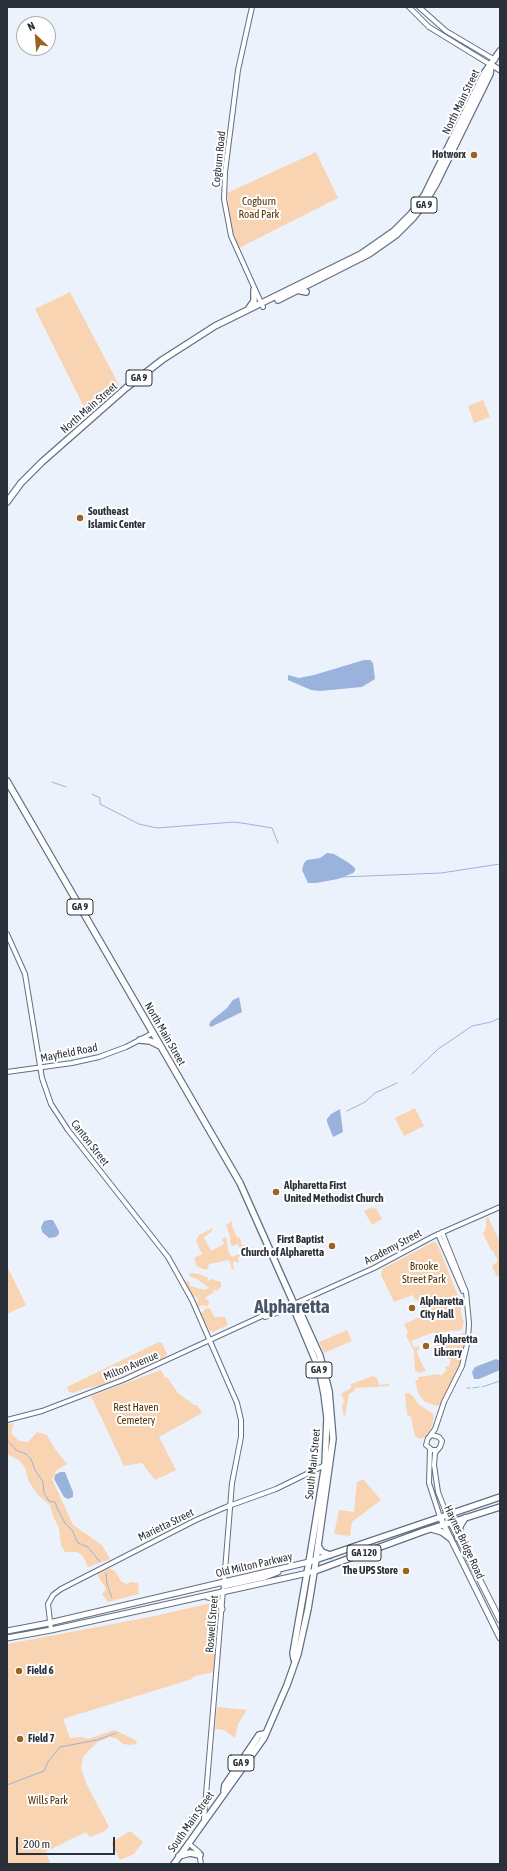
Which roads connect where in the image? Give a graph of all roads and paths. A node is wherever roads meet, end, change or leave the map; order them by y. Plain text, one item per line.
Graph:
1 (252, 7) edge
2 (409, 7) edge
3 (419, 7) edge
4 (500, 51) edge
5 (497, 61) edge
6 (492, 65) junction
7 (500, 70) edge
8 (254, 290) junction
9 (296, 290) junction
10 (306, 292) dead end
11 (262, 305) junction
12 (248, 310) junction
13 (194, 339) junction
14 (7, 502) edge
15 (7, 781) edge
16 (7, 934) edge
17 (153, 1033) junction
18 (140, 1040) junction
19 (160, 1046) junction
20 (40, 1067) junction
21 (7, 1072) edge
22 (500, 1207) edge
23 (440, 1233) junction
24 (294, 1304) junction
25 (210, 1341) junction
26 (438, 1418) junction
27 (7, 1420) edge
28 (430, 1436) junction
29 (439, 1437) junction
30 (327, 1439) junction
31 (430, 1449) junction
32 (437, 1450) junction
33 (331, 1459) junction
34 (325, 1465) junction
35 (327, 1486) junction
36 (500, 1497) edge
37 (230, 1505) junction
38 (500, 1507) edge
39 (447, 1515) junction
40 (440, 1517) junction
41 (465, 1518) junction
42 (450, 1523) junction
43 (444, 1525) junction
44 (431, 1529) junction
45 (450, 1538) junction
46 (458, 1538) junction
47 (318, 1546) junction
48 (331, 1555) junction
49 (316, 1560) junction
50 (309, 1562) junction
51 (311, 1572) junction
52 (224, 1586) junction
53 (203, 1596) junction
54 (222, 1610) junction
55 (301, 1613) junction
56 (294, 1620) dead end
57 (500, 1620) edge
58 (49, 1623) junction
59 (7, 1630) edge
60 (51, 1630) junction
61 (7, 1638) edge
62 (500, 1638) edge
63 (294, 1659) junction
64 (204, 1819) junction
65 (188, 1842) junction
66 (200, 1855) junction
67 (179, 1856) junction
68 (174, 1864) edge
69 (201, 1864) edge

1 - 8 street, Cogburn Road
2 - 6 street
3 - 5 street
4 - 5 main road, GA 9
5 - 6 main road, GA 9
6 - 7 main road
6 - 9 main road, North Main Street / GA 9
6 - 11 main road, North Main Street / GA 9
8 - 11 street, Cogburn Road
8 - 12 main road
9 - 10 main road
9 - 11 main road, North Main Street / GA 9
11 - 12 main road, North Main Street / GA 9
11 - 13 main road, North Main Street / GA 9
12 - 13 main road, North Main Street / GA 9
13 - 14 main road, North Main Street / GA 9
15 - 17 main road, North Main Street / GA 9
16 - 20 street, Canton Street
17 - 18 street, Mayfield Road
17 - 19 main road, North Main Street / GA 9
18 - 19 main road
18 - 20 street, Mayfield Road
19 - 24 main road, North Main Street / GA 9
20 - 21 street, Mayfield Road
20 - 25 street, Canton Street
22 - 23 street, Academy Street
23 - 24 street, Academy Street
23 - 26 street, Haynes Bridge Road
24 - 25 street, Milton Avenue
24 - 30 main road, South Main Street / GA 9
24 - 33 main road, South Main Street / GA 9
25 - 27 street, Milton Avenue
25 - 37 street, Roswell Street
26 - 28 street, Haynes Bridge Road
26 - 29 street, Haynes Bridge Road
28 - 29 street
28 - 31 street, Haynes Bridge Road
29 - 32 street, Haynes Bridge Road
30 - 33 main road
30 - 34 main road, South Main Street / GA 9
31 - 32 street
31 - 40 street, Haynes Bridge Road
32 - 39 street, Haynes Bridge Road
33 - 35 main road, South Main Street / GA 9
34 - 35 main road
34 - 37 street, Marietta Street
34 - 50 main road, South Main Street / GA 9
35 - 47 main road, South Main Street / GA 9
36 - 39 main road, Old Milton Parkway / GA 120
37 - 52 street, Roswell Street
37 - 58 street, Marietta Street
38 - 41 main road, Old Milton Parkway / GA 120
39 - 40 main road, Old Milton Parkway / GA 120
39 - 42 main road, Haynes Bridge Road
40 - 43 main road, Haynes Bridge Road
40 - 48 main road, Old Milton Parkway / GA 120
41 - 42 main road, Old Milton Parkway / GA 120
41 - 46 main road
42 - 43 main road, Old Milton Parkway / GA 120
42 - 46 main road, Haynes Bridge Road
43 - 44 main road, Old Milton Parkway / GA 120
43 - 45 main road, Haynes Bridge Road
44 - 45 main road
44 - 51 main road, Old Milton Parkway / GA 120
45 - 62 main road, Haynes Bridge Road
46 - 57 main road, Haynes Bridge Road
47 - 48 main road
47 - 49 main road, South Main Street / GA 9
48 - 49 main road, Old Milton Parkway / GA 120
49 - 50 main road, Old Milton Parkway / GA 120
49 - 51 main road, South Main Street / GA 9
50 - 51 main road, South Main Street / GA 9
50 - 52 main road, Old Milton Parkway
51 - 52 main road, Old Milton Parkway
51 - 55 main road, South Main Street / GA 9
51 - 63 main road, South Main Street / GA 9
52 - 53 main road, Old Milton Parkway
52 - 54 street, Roswell Street
52 - 58 main road, Old Milton Parkway
53 - 54 main road
53 - 60 main road, Old Milton Parkway
54 - 64 street, Roswell Street
55 - 56 main road
55 - 63 main road, South Main Street / GA 9
58 - 59 main road, Old Milton Parkway
58 - 60 street, Marietta Street
60 - 61 main road, Old Milton Parkway
63 - 64 main road, South Main Street / GA 9
64 - 65 main road, South Main Street / GA 9
65 - 66 street
65 - 67 main road, South Main Street / GA 9
66 - 67 main road
66 - 69 street
67 - 68 main road, South Main Street / GA 9

